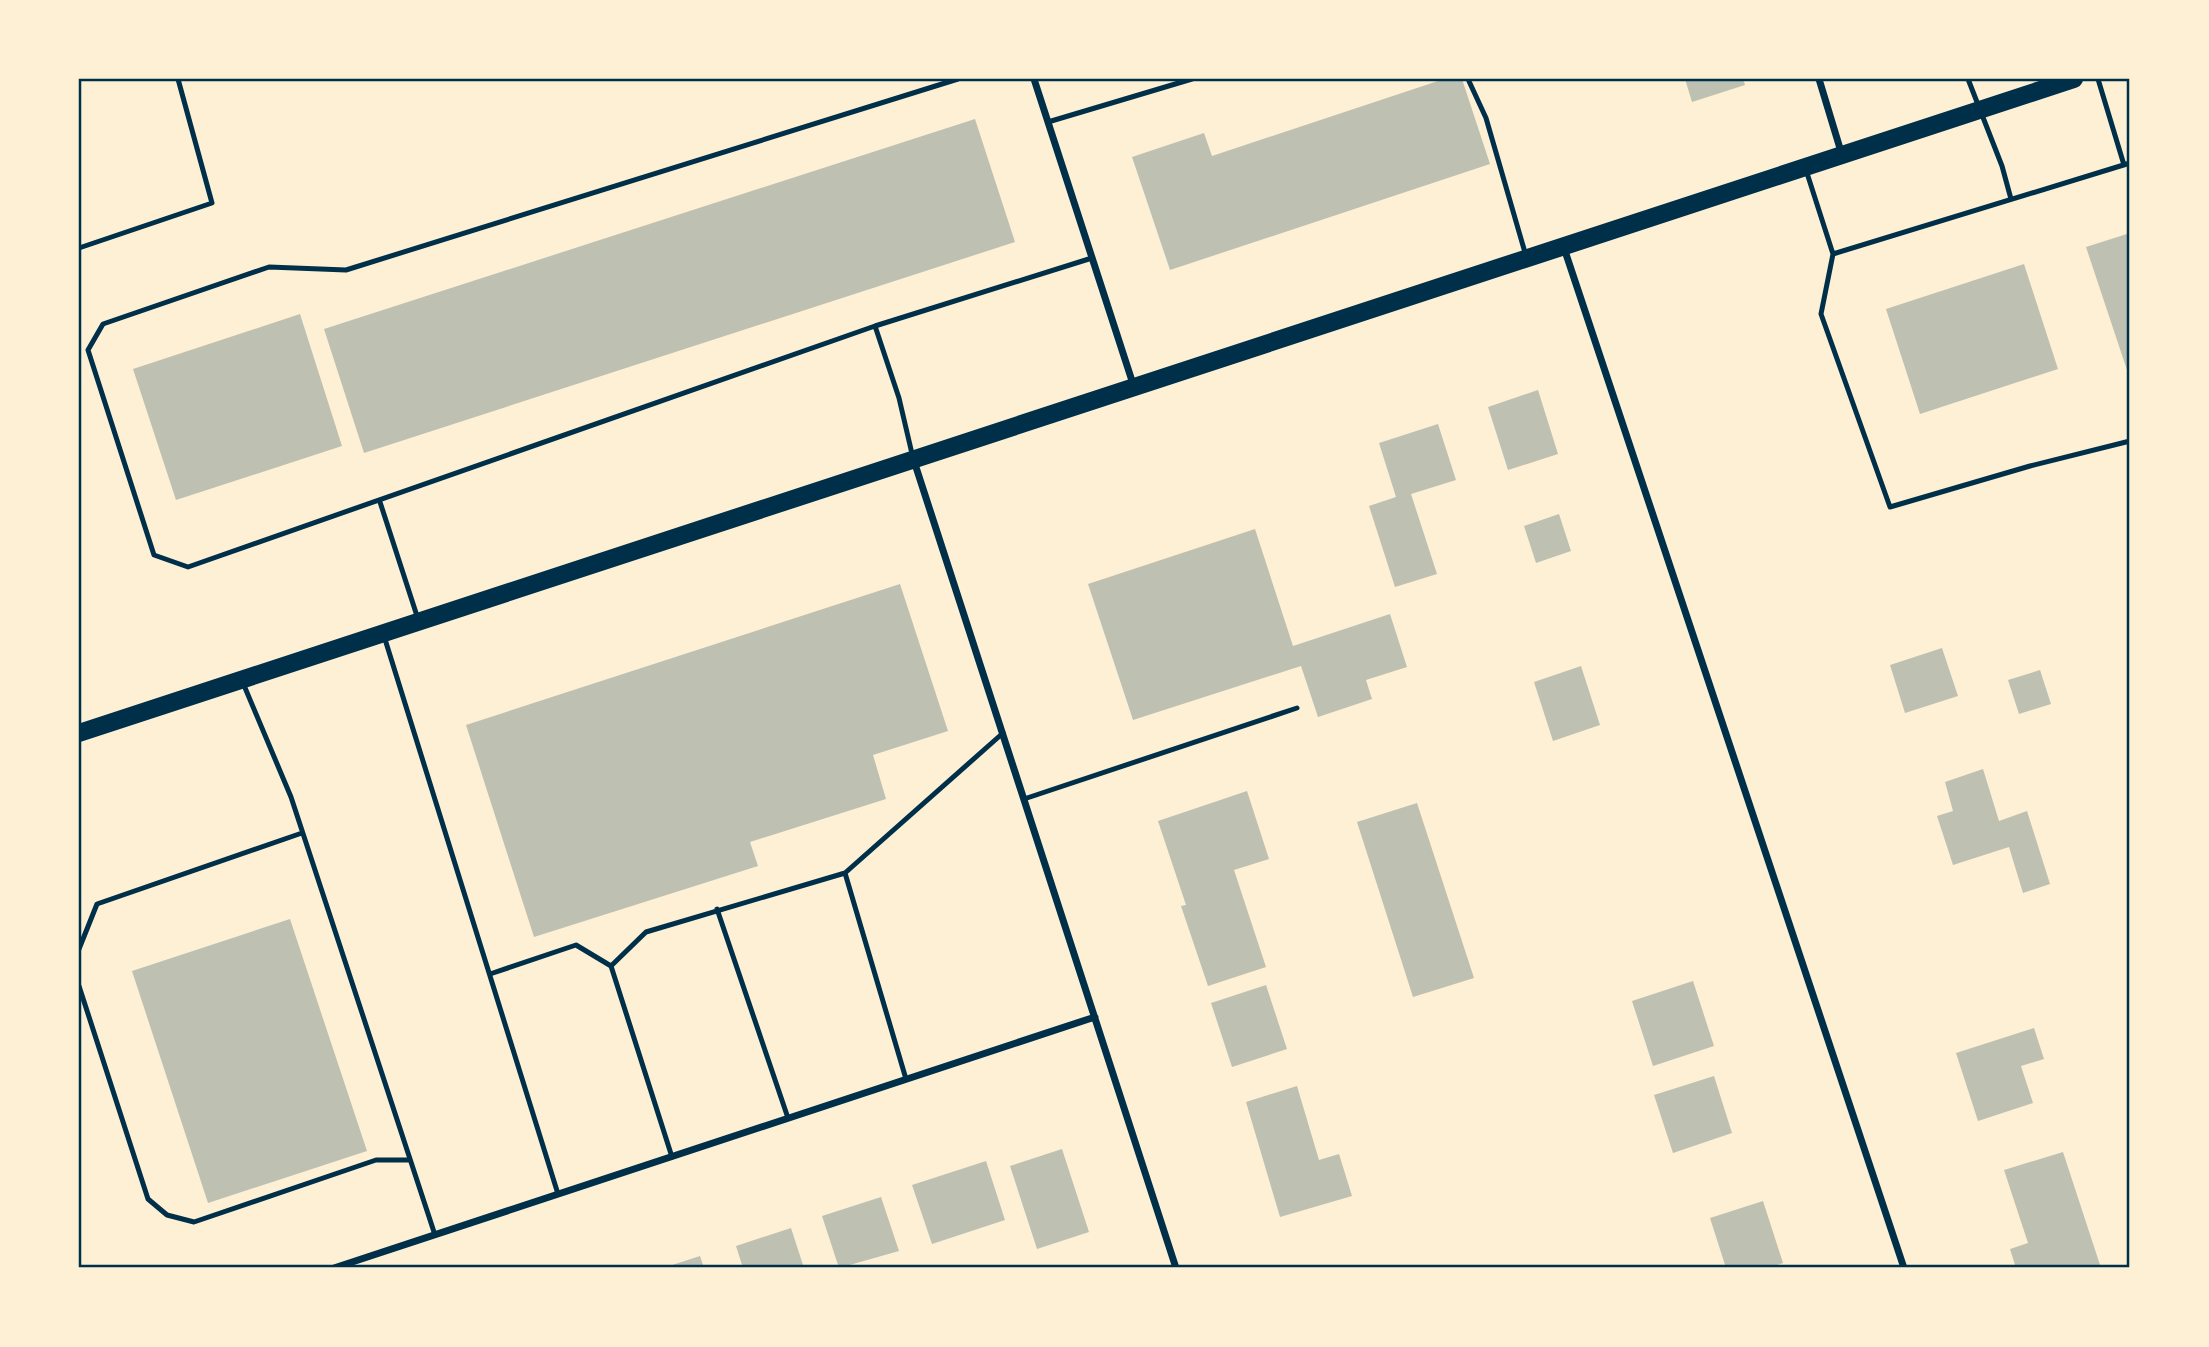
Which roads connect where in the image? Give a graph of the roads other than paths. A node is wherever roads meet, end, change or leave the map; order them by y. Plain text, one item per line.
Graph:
1 (178, 79) edge
2 (958, 79) edge
3 (1034, 79) edge
4 (1192, 79) edge
5 (1468, 79) edge
6 (1819, 79) edge
7 (1968, 79) edge
8 (2074, 79) edge
9 (2098, 79) edge
10 (1981, 110) junction
11 (1048, 122) junction
12 (1842, 156) junction
13 (2127, 164) edge
14 (1806, 168) junction
15 (2011, 199) junction
16 (1564, 247) junction
17 (79, 248) edge
18 (1833, 254) junction
19 (1092, 258) junction
20 (1527, 259) junction
21 (876, 327) junction
22 (1134, 388) junction
23 (2130, 441) edge
24 (914, 460) junction
25 (380, 502) junction
26 (419, 621) junction
27 (383, 633) junction
28 (242, 680) junction
29 (1297, 708) dead end
30 (79, 733) edge
31 (1003, 733) junction
32 (1024, 799) junction
33 (302, 833) junction
34 (845, 873) junction
35 (717, 909) junction
36 (79, 948) edge
37 (611, 966) junction
38 (490, 974) junction
39 (79, 986) edge
40 (1095, 1017) junction
41 (906, 1079) junction
42 (788, 1118) junction
43 (673, 1157) junction
44 (410, 1160) junction
45 (558, 1194) junction
46 (435, 1235) junction
47 (334, 1268) edge
48 (1177, 1268) edge
49 (1904, 1268) edge

1 - 17 lane
2 - 25 lane
3 - 11 street
4 - 11 lane
5 - 20 lane
6 - 12 street
7 - 10 lane
8 - 10 main road
9 - 13 lane
10 - 12 main road
10 - 15 lane
11 - 19 street
12 - 14 main road
13 - 15 lane
14 - 16 main road
14 - 18 lane
15 - 18 lane
16 - 20 main road
16 - 49 street
18 - 23 lane
19 - 21 lane
19 - 22 street
20 - 22 main road
21 - 24 lane
21 - 25 lane
22 - 24 main road
24 - 26 main road
24 - 31 street
25 - 26 lane
26 - 27 main road
27 - 28 main road
27 - 38 lane
28 - 30 main road
28 - 33 lane
29 - 32 lane
31 - 32 street
31 - 34 lane
32 - 40 street
33 - 36 lane
33 - 44 lane
34 - 35 lane
34 - 41 lane
35 - 37 lane
35 - 42 lane
37 - 38 lane
37 - 43 lane
38 - 45 lane
39 - 44 lane
40 - 41 street
40 - 48 street
41 - 42 street
42 - 43 street
43 - 45 street
44 - 46 lane
45 - 46 street
46 - 47 street

